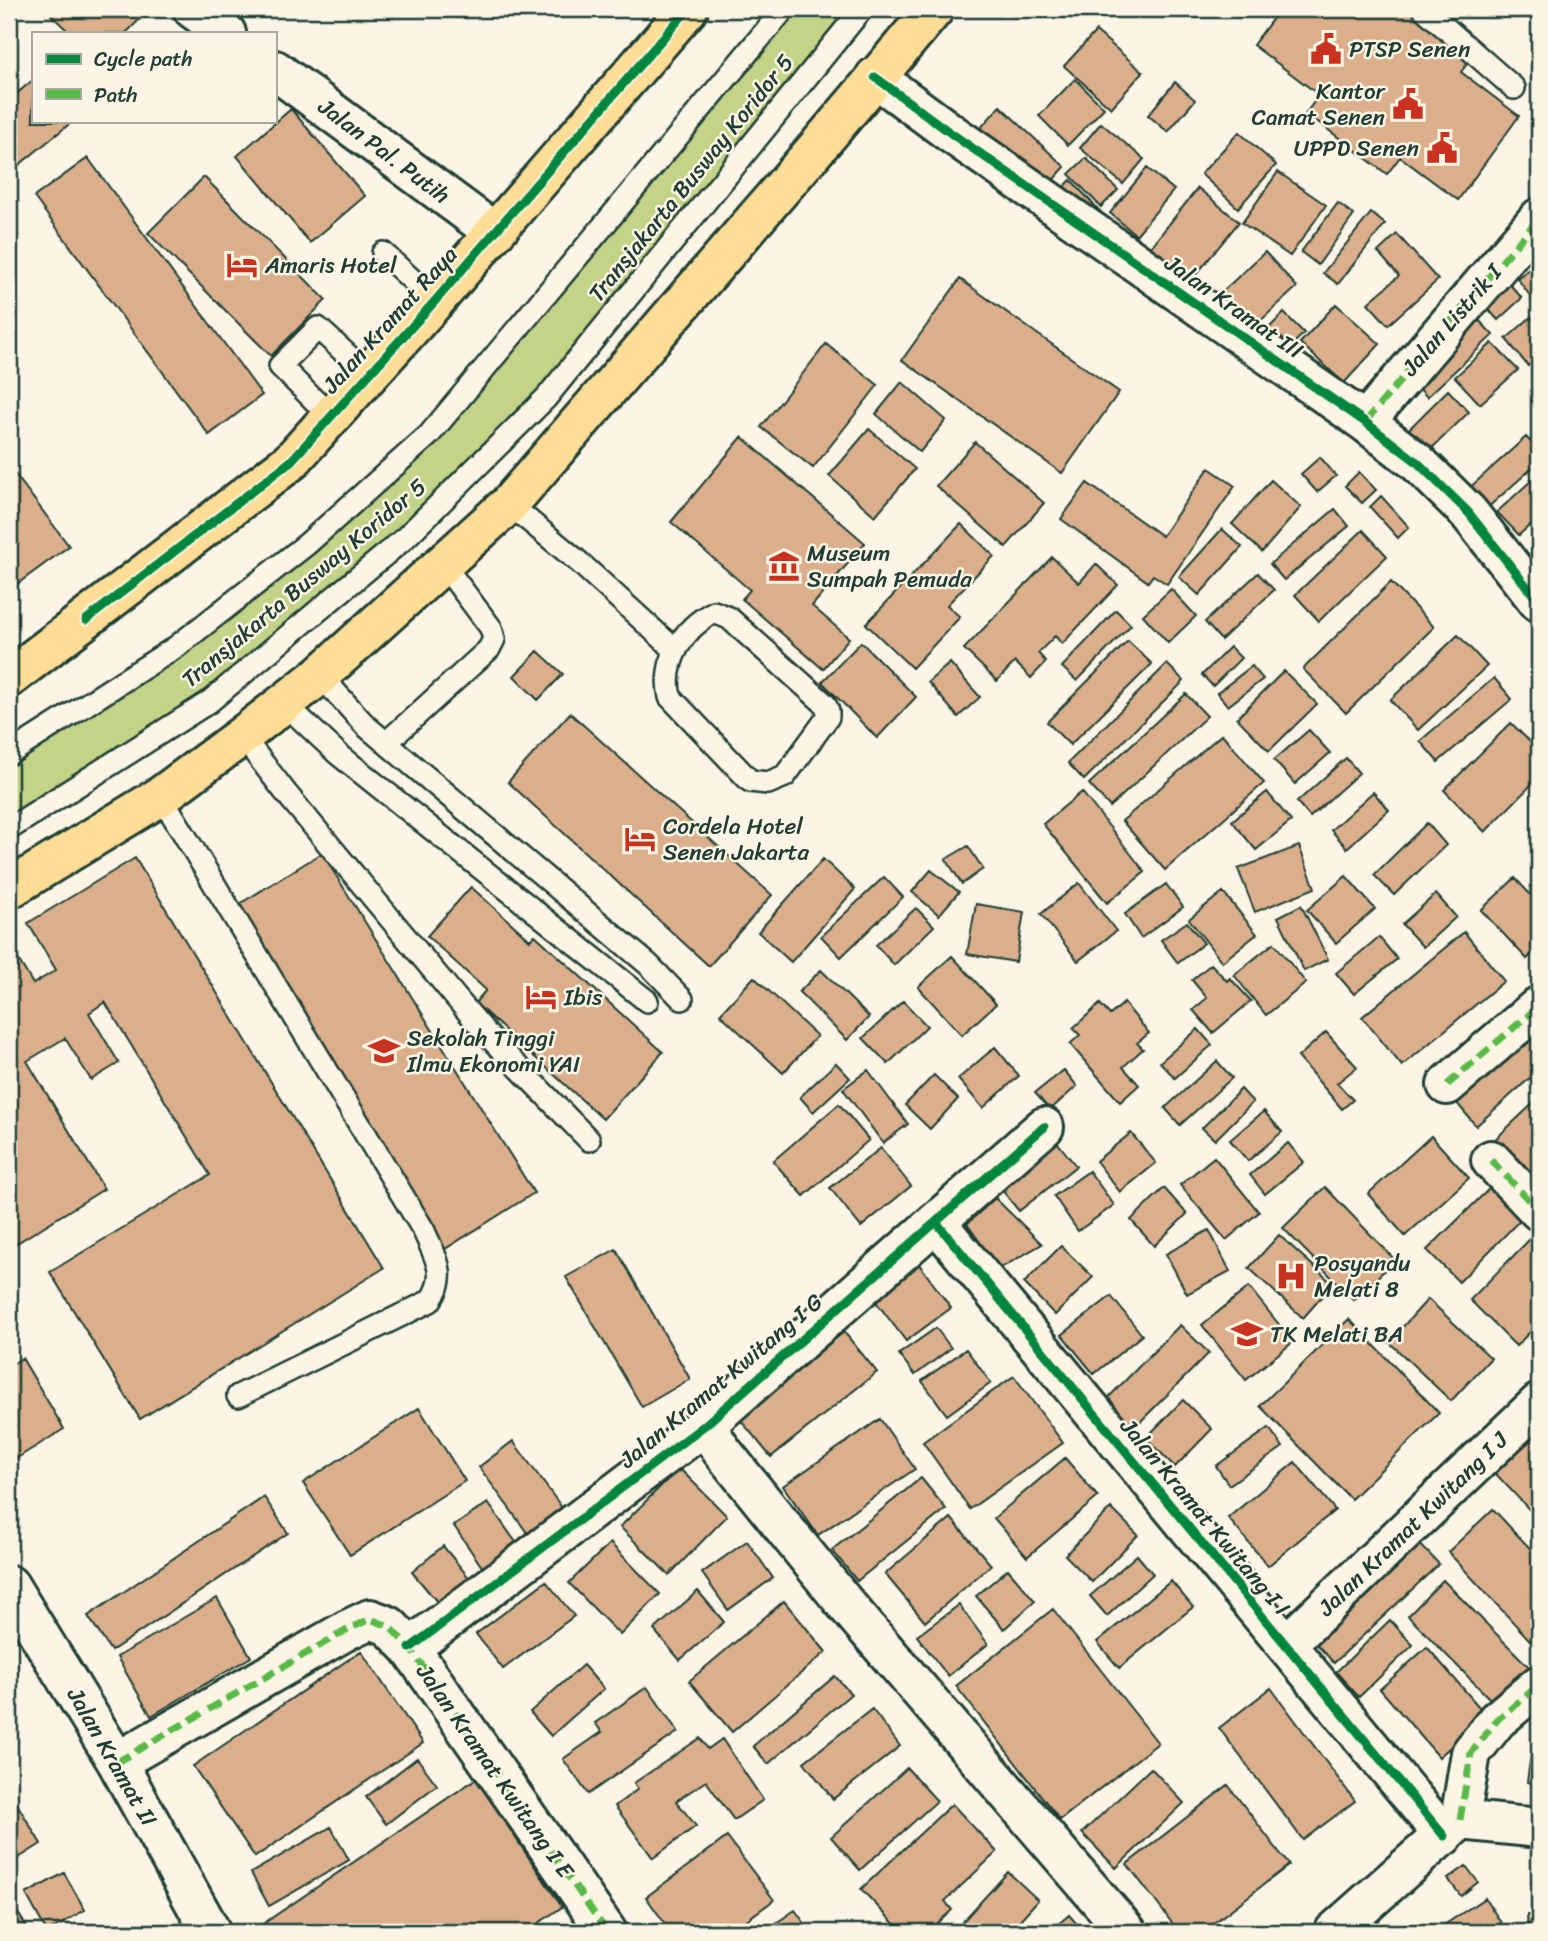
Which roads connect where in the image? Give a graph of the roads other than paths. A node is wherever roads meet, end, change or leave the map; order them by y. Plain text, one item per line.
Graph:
1 (193, 9) edge
2 (688, 9) edge
3 (783, 9) edge
4 (862, 9) edge
5 (934, 9) edge
6 (1424, 9) edge
7 (225, 32) edge
8 (276, 70) edge
9 (875, 76) junction
10 (1514, 88) dead end
11 (1539, 218) edge
12 (494, 232) junction
13 (383, 253) dead end
14 (435, 301) junction
15 (368, 374) junction
16 (330, 416) junction
17 (1365, 422) junction
18 (509, 504) junction
19 (443, 564) junction
20 (1539, 602) edge
21 (674, 649) junction
22 (320, 675) junction
23 (9, 678) edge
24 (284, 703) junction
25 (242, 736) junction
26 (386, 743) junction
27 (9, 754) edge
28 (161, 796) junction
29 (9, 829) edge
30 (9, 888) edge
31 (682, 999) dead end
32 (648, 1001) dead end
33 (1539, 1006) edge
34 (1447, 1086) dead end
35 (1044, 1128) dead end
36 (589, 1140) dead end
37 (1491, 1160) dead end
38 (1539, 1211) edge
39 (936, 1222) junction
40 (238, 1396) dead end
41 (1539, 1403) edge
42 (705, 1425) junction
43 (9, 1585) edge
44 (1286, 1645) junction
45 (410, 1648) junction
46 (1539, 1685) edge
47 (117, 1762) junction
48 (1452, 1828) junction
49 (1539, 1828) edge
50 (211, 1932) edge
51 (607, 1932) edge
52 (1127, 1932) edge
53 (1334, 1932) edge

1 - 7 street
2 - 12 main road, Jalan Kramat Raya
3 - 27 lane, Transjakarta Busway Koridor 5
4 - 29 lane, Transjakarta Busway Koridor 5
5 - 9 main road
6 - 10 lane
8 - 12 street, Jalan Pal. Putih
9 - 17 street, Jalan Kramat III
9 - 18 main road
11 - 17 street, Jalan Listrik I
12 - 14 main road, Jalan Kramat Raya
13 - 14 lane
14 - 15 main road, Jalan Kramat Raya
15 - 16 main road, Jalan Kramat Raya
15 - 16 lane
16 - 23 main road, Jalan Kramat Raya
17 - 20 street, Jalan Kramat III
18 - 19 main road
18 - 21 lane
19 - 22 main road
19 - 26 lane
21 - 21 lane
22 - 24 main road
22 - 26 lane
24 - 25 main road
24 - 32 lane
25 - 28 main road
25 - 36 lane
26 - 31 lane
28 - 30 main road
28 - 40 lane
33 - 34 street
35 - 39 street, Jalan Kramat Kwitang I G
37 - 38 street
39 - 42 street, Jalan Kramat Kwitang I G
39 - 44 street, Jalan Kramat Kwitang I I
41 - 44 street, Jalan Kramat Kwitang I J
42 - 45 street, Jalan Kramat Kwitang I G
42 - 52 street, Jalan Kramat Kwitang I G
43 - 47 street, Jalan Kramat II
44 - 48 street, Jalan Kramat Kwitang I I
45 - 47 street, Jalan Kramat Kwitang I E
45 - 51 street, Jalan Kramat Kwitang I E
46 - 48 street
47 - 50 street, Jalan Kramat II
48 - 49 street
48 - 53 street

